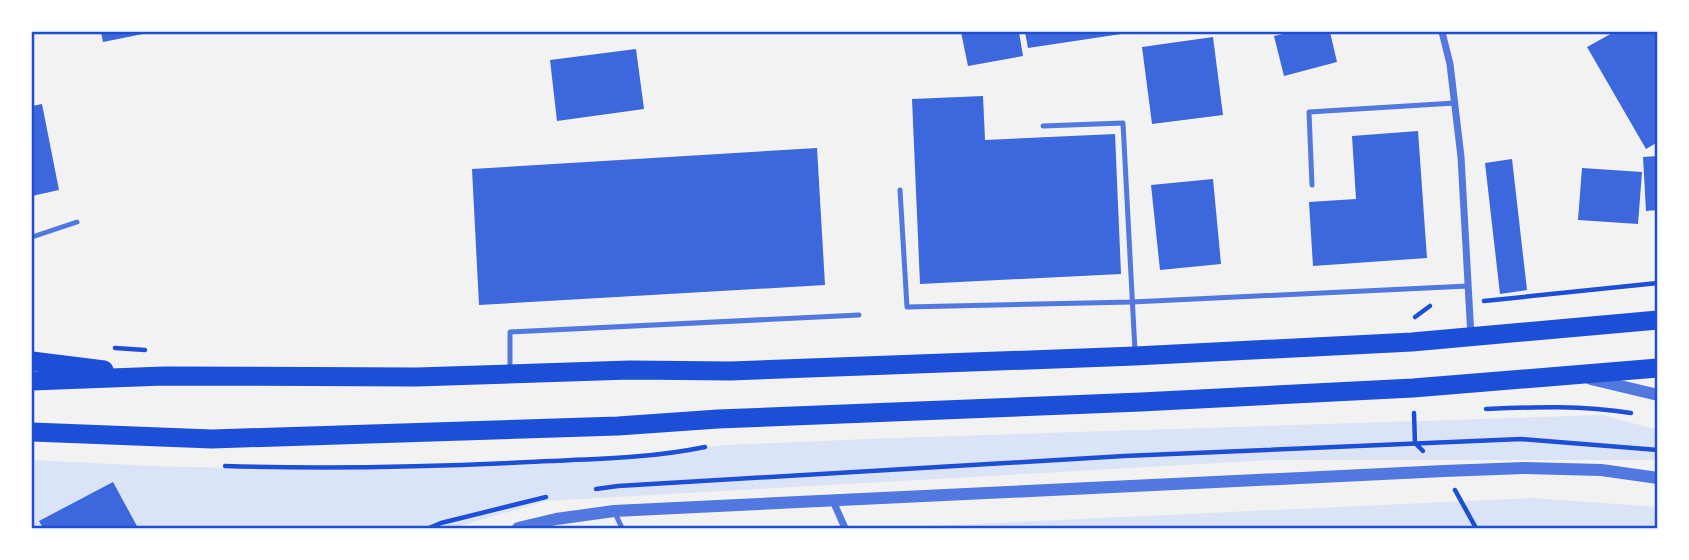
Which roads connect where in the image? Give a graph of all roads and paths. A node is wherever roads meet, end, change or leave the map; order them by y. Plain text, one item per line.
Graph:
1 (1442, 32) edge
2 (1455, 103) junction
3 (1043, 126) dead end
4 (1312, 185) dead end
5 (900, 190) dead end
6 (77, 222) dead end
7 (32, 237) edge
8 (1468, 286) junction
9 (1132, 302) junction
10 (859, 315) dead end
11 (1657, 320) edge
12 (1471, 338) junction
13 (1135, 356) junction
14 (32, 361) edge
15 (1657, 368) edge
16 (510, 374) junction
17 (1574, 375) junction
18 (164, 376) junction
19 (32, 381) edge
20 (1657, 395) edge
21 (1414, 413) dead end
22 (32, 423) edge
23 (32, 432) edge
24 (101, 435) junction
25 (1415, 443) junction
26 (1657, 450) edge
27 (1444, 471) junction
28 (1657, 478) edge
29 (593, 490) dead end
30 (554, 496) dead end
31 (833, 501) junction
32 (614, 511) junction
33 (429, 528) edge
34 (518, 528) edge
35 (622, 528) edge
36 (845, 528) edge
37 (1476, 528) edge

1 - 2 street
2 - 4 lane
2 - 8 street
3 - 9 lane
5 - 9 lane
6 - 7 lane
8 - 9 lane
8 - 12 street
9 - 13 lane
10 - 16 lane
11 - 12 highway
12 - 13 highway
13 - 16 highway
14 - 18 highway
15 - 17 highway
16 - 18 highway
17 - 20 street
17 - 24 highway
18 - 19 highway
21 - 25 path
22 - 24 highway
23 - 24 highway
25 - 26 path
25 - 29 path
27 - 28 street
27 - 31 street
27 - 37 path
30 - 33 path
31 - 32 street
31 - 36 street
32 - 34 street
32 - 35 lane

